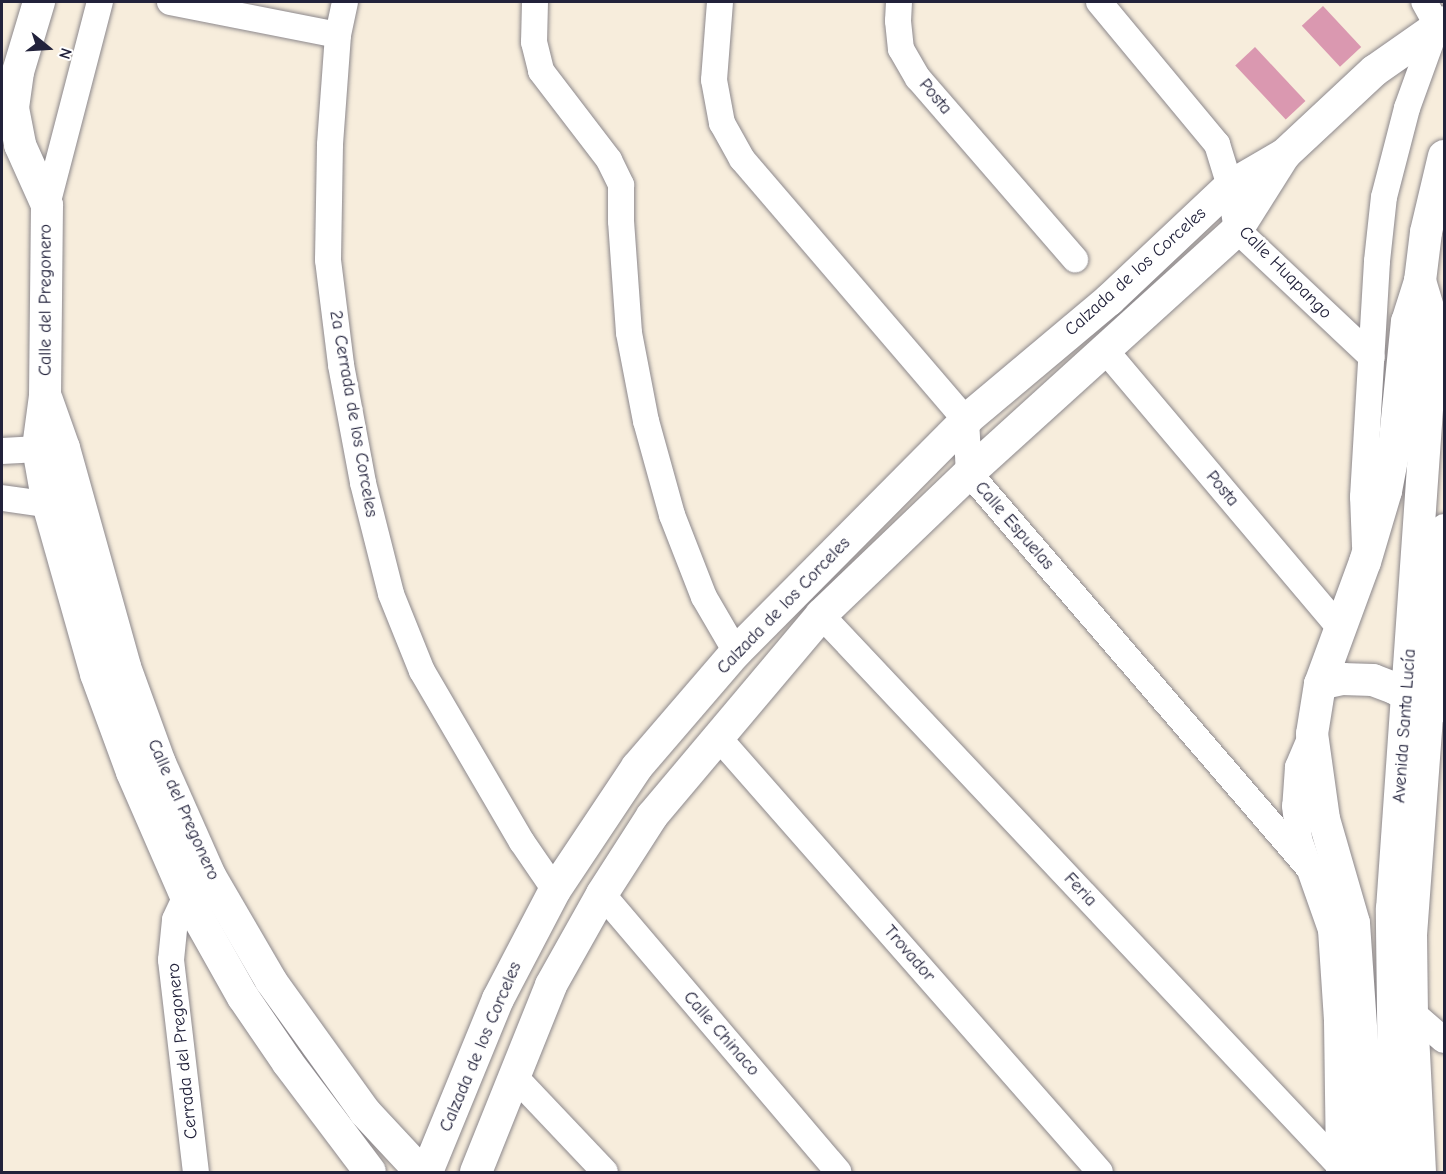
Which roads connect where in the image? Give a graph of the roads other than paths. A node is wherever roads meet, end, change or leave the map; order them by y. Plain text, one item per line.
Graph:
1 (39, 2) edge
2 (99, 2) edge
3 (170, 2) edge
4 (345, 2) edge
5 (535, 2) edge
6 (720, 2) edge
7 (899, 2) edge
8 (1099, 2) edge
9 (1435, 16) edge
10 (338, 35) junction
11 (1285, 154) junction
12 (1444, 156) edge
13 (1230, 186) junction
14 (47, 205) junction
15 (1237, 230) junction
16 (1075, 259) dead end
17 (1420, 281) junction
18 (1105, 350) junction
19 (1372, 357) junction
20 (966, 420) junction
21 (51, 448) junction
22 (2, 451) edge
23 (969, 473) junction
24 (2, 498) edge
25 (48, 504) junction
26 (82, 510) junction
27 (1444, 527) edge
28 (1365, 562) junction
29 (821, 615) junction
30 (1340, 628) junction
31 (736, 652) junction
32 (1320, 684) junction
33 (1420, 703) junction
34 (1312, 734) junction
35 (717, 736) junction
36 (1437, 763) edge
37 (1308, 867) junction
38 (555, 890) junction
39 (602, 894) junction
40 (186, 896) junction
41 (1415, 1016) junction
42 (1444, 1040) edge
43 (514, 1076) junction
44 (1347, 1170) edge
45 (196, 1173) edge
46 (370, 1173) edge
47 (421, 1173) edge
48 (427, 1173) edge
49 (476, 1173) edge
50 (605, 1173) edge
51 (839, 1173) edge
52 (1101, 1173) edge
53 (1395, 1173) edge
54 (1423, 1173) edge

1 - 14 street, Calle del Pregonero
2 - 14 street, Calle del Pregonero
3 - 10 street
4 - 10 street, 2a Cerrada de los Corceles
5 - 31 street
6 - 20 street
7 - 16 street, Posta
8 - 13 street, Calle Huapango
9 - 11 street, Calzada de los Corceles
9 - 19 street, Avenida Santa Lucía
10 - 38 street, 2a Cerrada de los Corceles
11 - 13 street, Calzada de los Corceles
11 - 15 street, Calzada de los Corceles
12 - 17 street, Avenida Santa Lucía
13 - 15 street, Calle Huapango
13 - 20 street, Calzada de los Corceles
14 - 21 street, Calle del Pregonero
15 - 18 street, Calzada de los Corceles
15 - 19 street, Calle Huapango
17 - 28 street, Avenida Santa Lucía
17 - 33 street, Avenida Santa Lucía
18 - 23 street, Calzada de los Corceles
18 - 30 street, Posta
19 - 28 street, Avenida Santa Lucía
20 - 23 street, Calle Espuelas
20 - 31 street, Calzada de los Corceles
21 - 22 street
21 - 25 street, Calle del Pregonero
21 - 26 street, Calle del Pregonero
23 - 29 street, Calzada de los Corceles
23 - 37 street, Calle Espuelas
24 - 25 street
25 - 26 street
25 - 40 street, Calle del Pregonero
26 - 47 street, Calle del Pregonero
27 - 33 street, Avenida Santa Lucía
28 - 30 street, Avenida Santa Lucía
29 - 35 street, Calzada de los Corceles
29 - 44 street, Feria
30 - 32 street, Avenida Santa Lucía
31 - 38 street, Calzada de los Corceles
32 - 33 street
32 - 34 street, Avenida Santa Lucía
33 - 36 street, Avenida Santa Lucía
33 - 53 street, Avenida Santa Lucía
34 - 37 street, Avenida Santa Lucía
34 - 44 street, Avenida Santa Lucía
35 - 39 street, Calzada de los Corceles
35 - 52 street, Trovador
36 - 41 street, Avenida Santa Lucía
37 - 44 street, Avenida Santa Lucía
38 - 48 street, Calzada de los Corceles
39 - 43 street, Calzada de los Corceles
39 - 51 street, Calle Chinaco
40 - 45 street, Cerrada del Pregonero
40 - 46 street, Calle del Pregonero
41 - 42 street
41 - 54 street, Avenida Santa Lucía
43 - 49 street, Calzada de los Corceles
43 - 50 street

